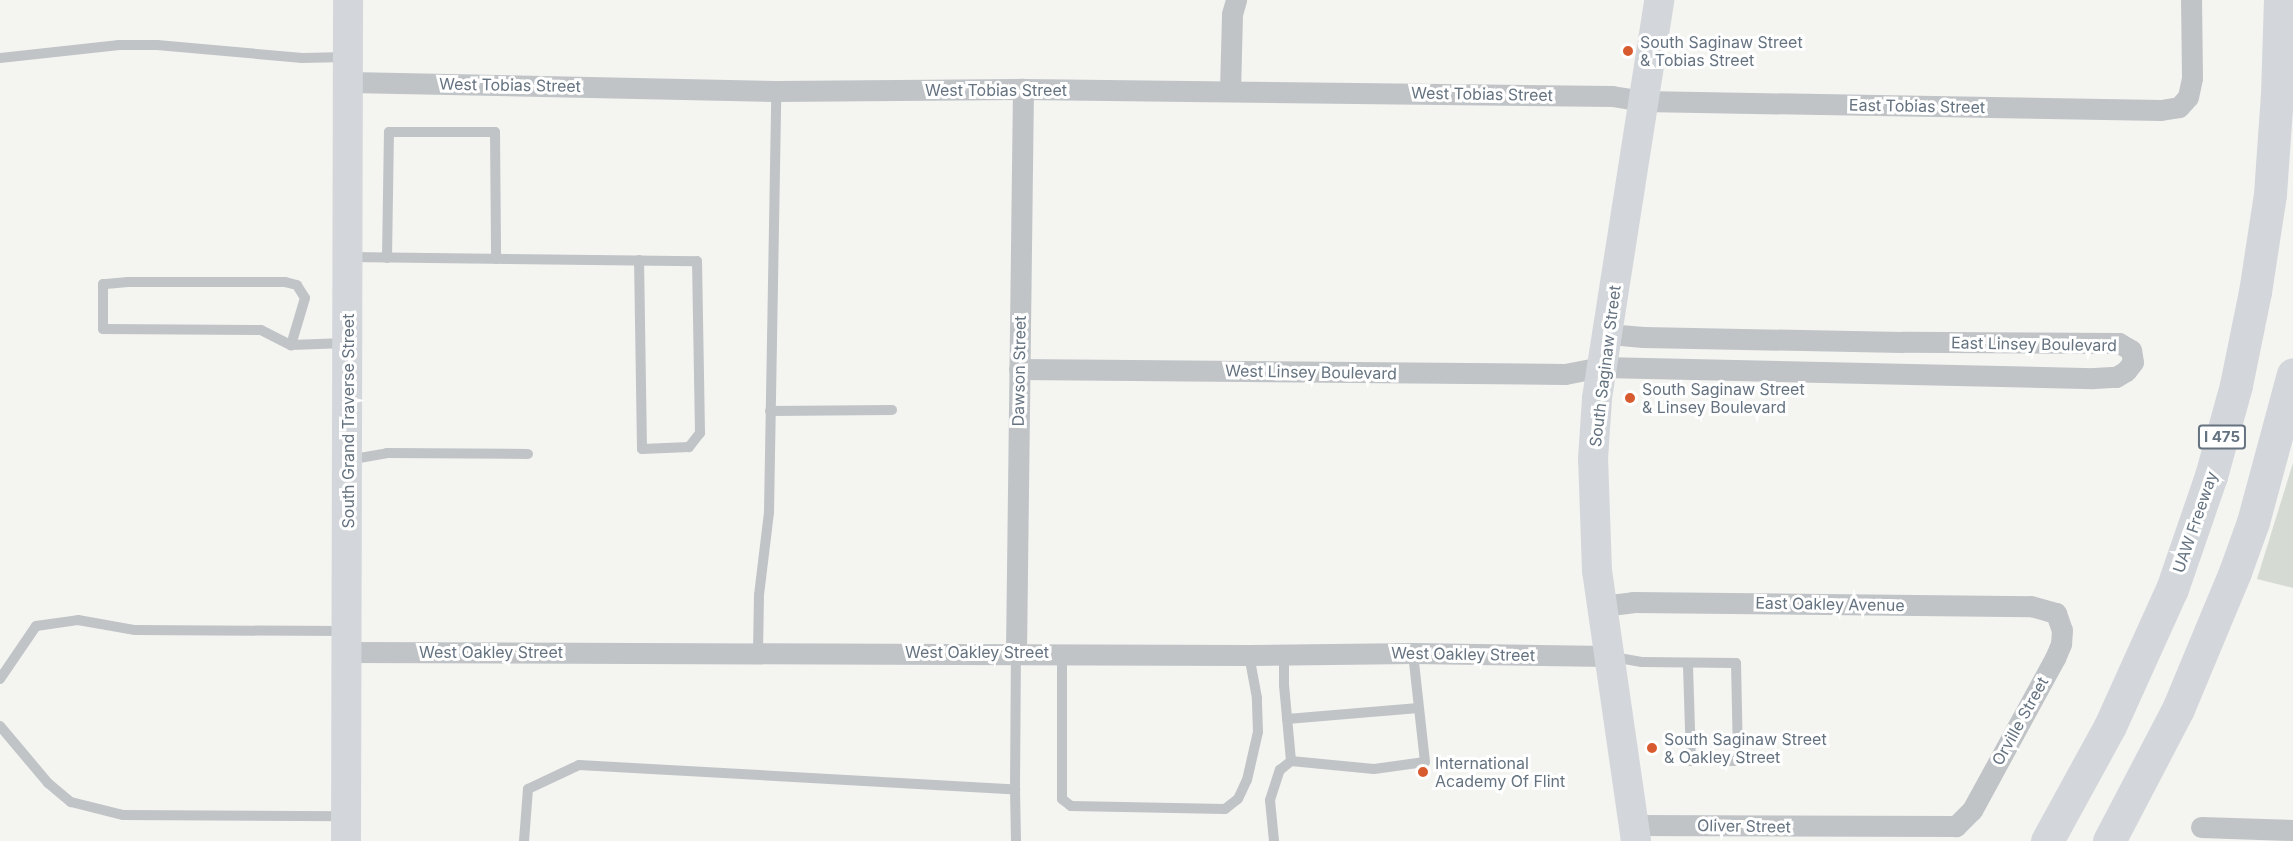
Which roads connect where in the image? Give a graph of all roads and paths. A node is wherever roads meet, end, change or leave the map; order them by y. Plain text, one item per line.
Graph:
1 (348, 0) edge
2 (1236, 0) edge
3 (1659, 0) edge
4 (2191, 0) edge
5 (2280, 0) edge
6 (0, 58) edge
7 (349, 69) junction
8 (1023, 89) junction
9 (776, 91) junction
10 (1230, 91) junction
11 (1643, 101) junction
12 (349, 257) junction
13 (387, 258) junction
14 (496, 259) junction
15 (639, 260) junction
16 (1607, 334) junction
17 (1902, 342) junction
18 (348, 343) junction
19 (291, 345) junction
20 (1602, 368) junction
21 (1019, 369) junction
22 (2293, 374) edge
23 (1901, 375) junction
24 (892, 410) dead end
25 (770, 411) junction
26 (528, 454) dead end
27 (348, 460) junction
28 (1602, 606) junction
29 (2056, 613) joint
30 (348, 641) junction
31 (758, 652) junction
32 (1016, 652) junction
33 (1413, 652) junction
34 (1062, 653) junction
35 (1284, 654) junction
36 (1249, 655) junction
37 (1607, 656) junction
38 (1688, 663) junction
39 (0, 679) edge
40 (1418, 704) junction
41 (1287, 719) junction
42 (0, 726) edge
43 (1291, 761) junction
44 (1015, 789) junction
45 (1960, 823) joint
46 (2201, 827) dead end
47 (346, 828) edge
48 (2293, 830) edge
49 (1635, 833) edge
50 (524, 841) edge
51 (1016, 841) edge
52 (1274, 841) edge
53 (2047, 841) edge
54 (2109, 841) edge

1 - 7 main road, South Grand Traverse Street
2 - 10 street
3 - 11 main road, South Saginaw Street
4 - 11 street, East Tobias Street
5 - 53 highway, UAW Freeway / I 475
6 - 7 lane
7 - 9 street, West Tobias Street
7 - 12 main road, South Grand Traverse Street
8 - 9 street, West Tobias Street
8 - 10 street, West Tobias Street
8 - 21 street, Dawson Street
9 - 25 lane
10 - 11 street, West Tobias Street
11 - 16 main road, South Saginaw Street
12 - 13 lane
12 - 18 main road, South Grand Traverse Street
13 - 14 lane
13 - 14 lane
14 - 15 lane
15 - 15 lane
16 - 17 street, East Linsey Boulevard
16 - 20 main road, South Saginaw Street
17 - 23 street
17 - 23 street, East Linsey Boulevard
18 - 19 lane
18 - 27 main road, South Grand Traverse Street
19 - 19 lane
20 - 21 street, West Linsey Boulevard
20 - 23 street, East Linsey Boulevard
20 - 28 main road, South Saginaw Street
21 - 32 street, Dawson Street
22 - 54 highway
24 - 25 lane
25 - 31 lane
26 - 27 lane
27 - 30 main road, South Grand Traverse Street
28 - 29 street, East Oakley Avenue
28 - 37 main road, South Saginaw Street
29 - 45 street, Orville Street
30 - 31 street, West Oakley Street
30 - 39 lane
30 - 47 main road, South Grand Traverse Street
31 - 32 street, West Oakley Street
32 - 34 street, West Oakley Street
32 - 44 lane
33 - 35 street, West Oakley Street
33 - 37 street, West Oakley Street
33 - 40 lane
34 - 36 street, West Oakley Street
34 - 36 lane
35 - 36 street, West Oakley Street
35 - 41 lane
37 - 38 lane
37 - 49 main road, South Saginaw Street
38 - 38 lane
40 - 41 lane
40 - 43 lane
41 - 43 lane
42 - 47 lane
43 - 52 lane
44 - 50 lane
44 - 51 lane
45 - 49 street, Oliver Street
46 - 48 street

